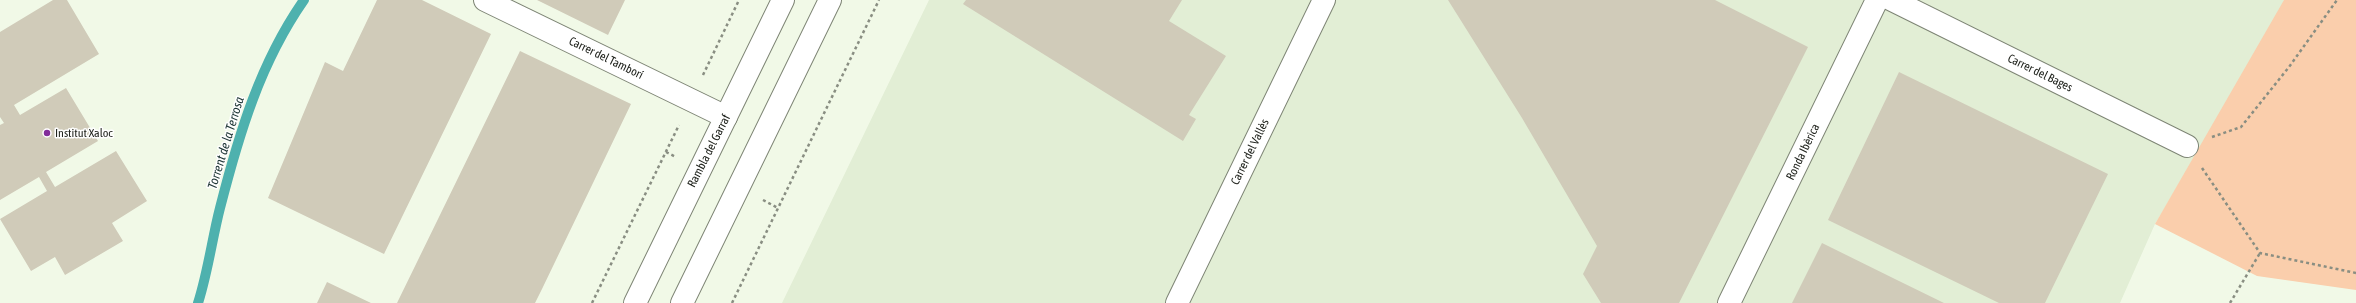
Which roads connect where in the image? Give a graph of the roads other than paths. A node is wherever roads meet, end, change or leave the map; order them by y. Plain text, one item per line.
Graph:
1 (485, 0) edge
2 (783, 0) edge
3 (830, 0) edge
4 (1324, 0) edge
5 (1877, 0) edge
6 (1892, 0) edge
7 (726, 117) junction
8 (2187, 146) road end
9 (635, 303) edge
10 (682, 303) edge
11 (1177, 303) edge
12 (1728, 303) edge

1 - 7 street, Carrer del Tamborí
2 - 7 street, Rambla del Garraf
3 - 10 street
4 - 11 street, Carrer del Vallès
5 - 12 street, Ronda Ibèrica
6 - 8 street, Carrer del Bages
7 - 9 street, Rambla del Garraf

